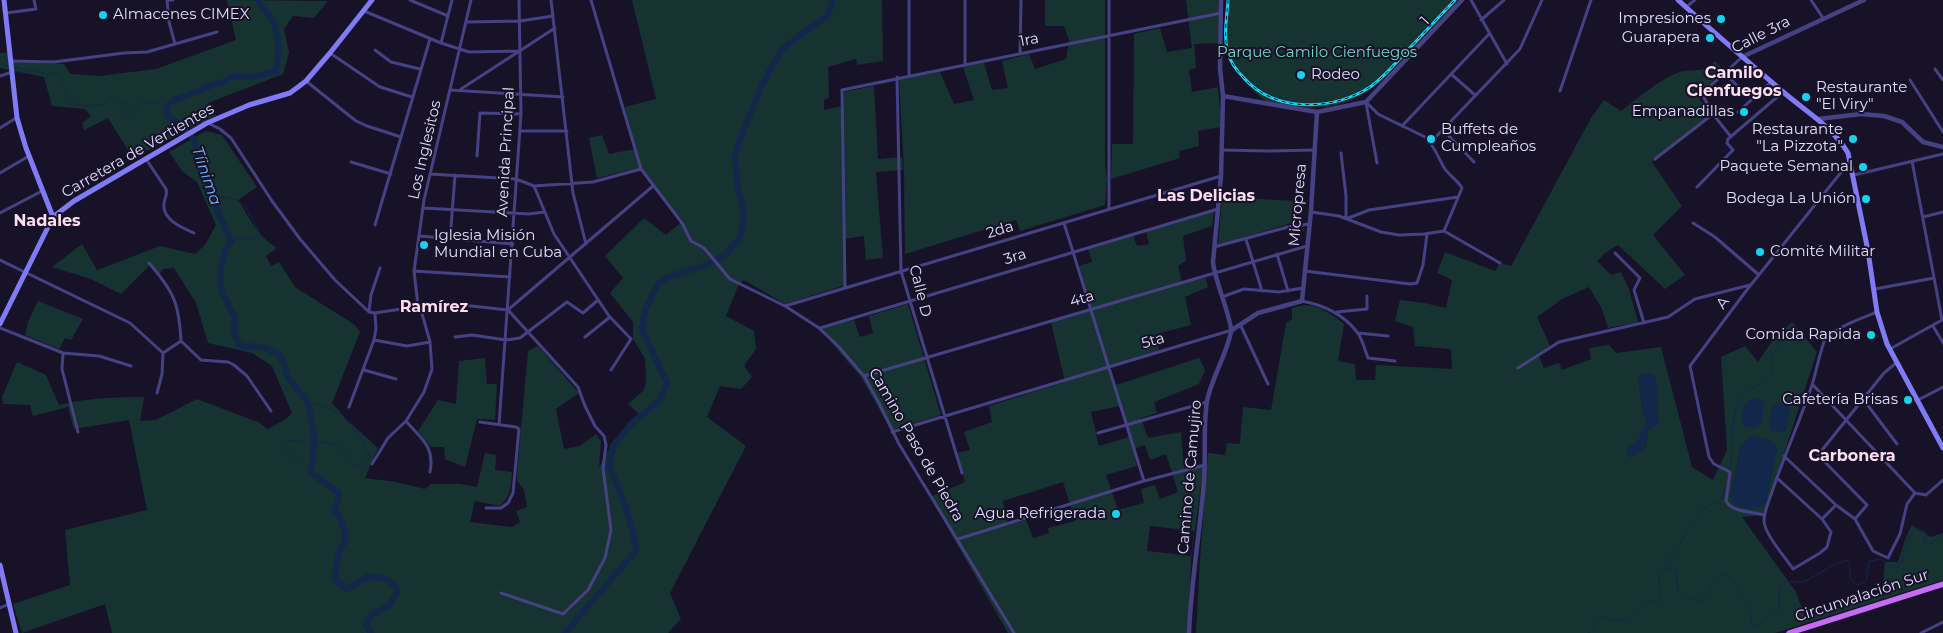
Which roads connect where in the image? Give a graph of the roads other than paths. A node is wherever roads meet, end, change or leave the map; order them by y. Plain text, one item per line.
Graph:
1 (4, 0) edge
2 (34, 0) edge
3 (167, 0) edge
4 (172, 0) edge
5 (372, 0) edge
6 (410, 0) edge
7 (452, 0) edge
8 (471, 0) edge
9 (520, 0) edge
10 (552, 0) edge
11 (592, 0) edge
12 (909, 0) edge
13 (965, 0) edge
14 (1021, 0) edge
15 (1109, 0) edge
16 (1221, 0) edge
17 (1462, 0) edge
18 (1470, 0) edge
19 (1504, 0) edge
20 (1542, 0) edge
21 (1591, 0) edge
22 (1678, 0) edge
23 (1695, 0) edge
24 (1811, 0) edge
25 (1864, 0) edge
26 (1686, 7) junction
27 (363, 11) junction
28 (1222, 12) junction
29 (6, 13) junction
30 (448, 16) junction
31 (553, 16) junction
32 (1823, 18) junction
33 (1481, 20) junction
34 (520, 21) junction
35 (466, 22) junction
36 (554, 28) junction
37 (217, 32) dead end
38 (1489, 34) junction
39 (1108, 36) junction
40 (430, 39) junction
41 (441, 43) junction
42 (175, 44) junction
43 (460, 49) junction
44 (375, 50) dead end
45 (520, 50) junction
46 (330, 53) junction
47 (1020, 53) junction
48 (1742, 57) junction
49 (965, 64) junction
50 (1507, 64) junction
51 (12, 67) junction
52 (420, 69) junction
53 (1936, 70) dead end
54 (1724, 73) junction
55 (1451, 74) junction
56 (909, 75) junction
57 (0, 76) edge
58 (897, 77) junction
59 (306, 80) junction
60 (1910, 80) dead end
61 (1943, 80) edge
62 (1772, 82) junction
63 (450, 90) junction
64 (460, 90) junction
65 (1560, 91) dead end
66 (1783, 92) junction
67 (521, 94) junction
68 (1475, 95) junction
69 (1223, 96) junction
70 (1748, 96) dead end
71 (412, 97) junction
72 (563, 97) junction
73 (1366, 102) junction
74 (1317, 112) junction
75 (1738, 112) dead end
76 (521, 114) junction
77 (1713, 114) junction
78 (17, 118) junction
79 (1818, 119) junction
80 (207, 123) junction
81 (1402, 126) junction
82 (0, 128) edge
83 (1443, 130) junction
84 (520, 131) junction
85 (567, 132) junction
86 (1943, 132) edge
87 (401, 137) junction
88 (1731, 137) junction
89 (1431, 142) junction
90 (1943, 147) edge
91 (1222, 150) junction
92 (1315, 150) junction
93 (1340, 153) dead end
94 (1943, 154) edge
95 (29, 156) junction
96 (477, 156) dead end
97 (146, 159) junction
98 (1655, 159) dead end
99 (1851, 161) junction
100 (1912, 161) junction
101 (351, 162) dead end
102 (1474, 162) dead end
103 (1377, 163) dead end
104 (641, 170) junction
105 (0, 173) edge
106 (391, 174) junction
107 (430, 174) junction
108 (455, 175) junction
109 (1221, 176) junction
110 (1854, 176) junction
111 (516, 179) junction
112 (573, 183) junction
113 (534, 186) junction
114 (653, 186) junction
115 (1697, 187) dead end
116 (43, 190) junction
117 (1458, 197) junction
118 (423, 208) junction
119 (1218, 208) junction
120 (1109, 209) junction
121 (453, 210) junction
122 (544, 212) junction
123 (1310, 212) junction
124 (1943, 212) edge
125 (0, 213) edge
126 (514, 213) junction
127 (53, 217) junction
128 (1923, 218) junction
129 (1346, 219) junction
130 (1064, 223) junction
131 (1309, 224) junction
132 (1693, 224) dead end
133 (375, 225) dead end
134 (1444, 231) junction
135 (194, 233) dead end
136 (1427, 234) junction
137 (420, 236) junction
138 (1246, 239) junction
139 (450, 240) junction
140 (513, 244) junction
141 (586, 244) junction
142 (1307, 246) junction
143 (1214, 247) junction
144 (1074, 252) junction
145 (1615, 253) dead end
146 (1276, 254) junction
147 (571, 257) junction
148 (0, 260) edge
149 (1252, 261) junction
150 (149, 263) dead end
151 (1500, 263) dead end
152 (380, 268) dead end
153 (414, 271) junction
154 (901, 271) junction
155 (1304, 271) junction
156 (25, 273) junction
157 (1214, 274) junction
158 (1759, 274) junction
159 (510, 277) junction
160 (1934, 278) junction
161 (1750, 285) junction
162 (845, 288) junction
163 (1303, 288) junction
164 (1875, 289) junction
165 (1262, 290) junction
166 (1288, 291) junction
167 (1367, 296) dead end
168 (1221, 298) junction
169 (598, 300) junction
170 (910, 300) junction
171 (1302, 301) junction
172 (418, 306) junction
173 (785, 306) junction
174 (1091, 308) junction
175 (508, 310) junction
176 (371, 312) junction
177 (1336, 312) junction
178 (1877, 312) junction
179 (610, 317) junction
180 (1942, 320) edge
181 (0, 324) edge
182 (1240, 324) junction
183 (1644, 324) junction
184 (1933, 326) junction
185 (0, 328) edge
186 (819, 328) junction
187 (1232, 330) junction
188 (528, 333) junction
189 (1358, 333) junction
190 (1388, 336) dead end
191 (455, 337) dead end
192 (585, 337) dead end
193 (374, 340) junction
194 (506, 340) junction
195 (181, 341) junction
196 (430, 342) junction
197 (1943, 343) edge
198 (1889, 349) junction
199 (63, 353) junction
200 (163, 354) junction
201 (927, 358) junction
202 (1396, 361) dead end
203 (1896, 363) junction
204 (131, 366) dead end
205 (1109, 368) junction
206 (1518, 368) dead end
207 (364, 370) junction
208 (611, 370) dead end
209 (864, 376) junction
210 (396, 379) dead end
211 (1268, 384) dead end
212 (1812, 384) junction
213 (1943, 386) edge
214 (156, 393) dead end
215 (1863, 399) junction
216 (1917, 401) junction
217 (1207, 402) junction
218 (349, 407) dead end
219 (271, 412) dead end
220 (945, 417) junction
221 (406, 421) junction
222 (1845, 421) junction
223 (480, 422) dead end
224 (499, 424) junction
225 (1126, 425) junction
226 (78, 432) dead end
227 (892, 432) junction
228 (1098, 434) dead end
229 (1897, 444) dead end
230 (1943, 448) edge
231 (1784, 455) junction
232 (372, 464) dead end
233 (1205, 465) junction
234 (430, 472) dead end
235 (962, 473) dead end
236 (1776, 478) junction
237 (1943, 480) edge
238 (1144, 481) junction
239 (1915, 493) junction
240 (1836, 505) junction
241 (486, 508) dead end
242 (1764, 515) junction
243 (1822, 518) junction
244 (1855, 519) junction
245 (958, 539) junction
246 (0, 565) edge
247 (1943, 584) edge
248 (500, 593) dead end
249 (10, 604) junction
250 (0, 608) edge
251 (1943, 622) edge
252 (16, 633) edge
253 (1014, 633) edge
254 (1189, 633) edge
255 (1789, 633) edge
256 (1921, 633) edge

1 - 29 main road
2 - 29 street
3 - 4 street
3 - 42 street
5 - 27 main road, Carretera de Vertientes
6 - 30 street
7 - 30 street
8 - 35 street, Los Inglesitos
9 - 34 street, Avenida Principal
10 - 31 street
11 - 104 street, Camino Paso de Piedra
12 - 56 street
13 - 49 street
14 - 47 street
15 - 39 street
16 - 28 street
17 - 73 street, 1
18 - 33 street
19 - 33 street
20 - 50 street
21 - 65 street
22 - 26 main road
23 - 26 street
24 - 32 street
25 - 32 street, Calle 3ra
26 - 48 main road
27 - 40 street
27 - 46 main road, Carretera de Vertientes
28 - 39 street, 1ra
28 - 69 street
29 - 51 main road
30 - 41 street
31 - 34 street
31 - 36 street
32 - 48 street, Calle 3ra
33 - 38 street
34 - 35 street
34 - 45 street, Avenida Principal
35 - 43 street, Los Inglesitos
36 - 45 street
36 - 72 street
37 - 42 street
38 - 50 street
38 - 55 street
39 - 47 street, 1ra
39 - 120 street
40 - 41 street
40 - 52 street
41 - 43 street
42 - 51 street
43 - 45 street
43 - 63 street, Los Inglesitos
44 - 52 street
45 - 64 street
45 - 67 street, Avenida Principal
46 - 59 main road, Carretera de Vertientes
46 - 71 street
47 - 49 street, 1ra
48 - 54 street, Calle 3ra
48 - 62 main road
49 - 56 street, 1ra
50 - 68 street
51 - 57 street
51 - 78 main road
52 - 71 street
53 - 61 street
54 - 70 street
54 - 77 street, Calle 3ra
55 - 68 street
55 - 81 street
56 - 58 street, 1ra
58 - 154 street, Calle D
58 - 162 street, 1ra
59 - 80 main road, Carretera de Vertientes
59 - 87 street
60 - 86 street
62 - 66 main road
62 - 75 street
63 - 64 street
63 - 107 street, Los Inglesitos
64 - 67 street
66 - 79 main road
66 - 88 street
67 - 72 street
67 - 76 street, Avenida Principal
68 - 83 street
69 - 74 street
69 - 91 street
71 - 87 street
72 - 85 street
73 - 74 street
73 - 81 street
73 - 103 street
74 - 92 street, Micropresa
76 - 84 street, Avenida Principal
76 - 96 street
77 - 88 street
77 - 98 street
78 - 82 street
78 - 95 main road
79 - 90 street
79 - 99 main road
80 - 97 main road, Carretera de Vertientes
80 - 176 street
81 - 89 street
83 - 89 street
83 - 102 street
84 - 85 street
84 - 111 street, Avenida Principal
85 - 112 street
87 - 106 street
88 - 115 street
89 - 117 street
91 - 92 street
91 - 109 street
92 - 123 street, Micropresa
93 - 129 street
94 - 100 street
95 - 105 street
95 - 116 main road
97 - 127 main road, Carretera de Vertientes
97 - 135 street
99 - 110 main road
99 - 158 street, A
100 - 110 street
100 - 128 street
101 - 106 street
104 - 112 street
104 - 114 street, Camino Paso de Piedra
106 - 133 street
107 - 108 street
107 - 118 street, Los Inglesitos
108 - 111 street
108 - 121 street
109 - 119 street
109 - 120 street, 2da
110 - 164 main road
111 - 113 street
111 - 126 street, Avenida Principal
112 - 113 street
112 - 141 street
113 - 122 street
114 - 141 street
114 - 173 street, Camino Paso de Piedra
116 - 125 street
116 - 127 main road
117 - 129 street
117 - 134 street
118 - 121 street
118 - 137 street, Los Inglesitos
119 - 143 street
119 - 144 street, 3ra
120 - 130 street, 2da
121 - 126 street
121 - 139 street
122 - 126 street
122 - 147 street
123 - 129 street
123 - 131 street, Micropresa
124 - 128 street
126 - 140 street, Avenida Principal
127 - 156 main road, Carretera de Vertientes
128 - 160 street
129 - 136 street
130 - 144 street
130 - 154 street, 2da
131 - 138 street
131 - 142 street, Micropresa
132 - 158 street
134 - 136 street
134 - 151 street
136 - 155 street
137 - 139 street
137 - 153 street, Los Inglesitos
138 - 143 street
138 - 149 street
139 - 140 street
140 - 159 street, Avenida Principal
141 - 147 street
142 - 146 street, 4ta
142 - 155 street, Micropresa
143 - 157 street
144 - 170 street, 3ra
144 - 174 street
145 - 183 street
146 - 149 street, 4ta
146 - 166 street
147 - 169 street
147 - 175 street
148 - 156 street
149 - 157 street, 4ta
149 - 165 street
150 - 195 street
152 - 176 street
153 - 159 street
153 - 172 street, Los Inglesitos
154 - 162 street, 2da
154 - 170 street, Calle D
155 - 163 street, Micropresa
156 - 181 main road, Carretera de Vertientes
156 - 200 street
157 - 168 street
157 - 174 street, 4ta
158 - 161 street, A
159 - 175 street, Avenida Principal
160 - 164 street
160 - 180 street
161 - 183 street
161 - 242 street, A
162 - 173 street, 2da
163 - 166 street
163 - 171 street, Micropresa
164 - 178 main road
165 - 166 street
165 - 168 street
167 - 177 street
168 - 187 street
169 - 179 street
169 - 188 street
170 - 186 street, 3ra
170 - 201 street, Calle D
171 - 177 street
171 - 182 street, 5ta
172 - 175 street
172 - 176 street
172 - 196 street, Los Inglesitos
173 - 186 street, Camino Paso de Piedra
174 - 201 street, 4ta
174 - 205 street
175 - 188 street
175 - 194 street, Avenida Principal
176 - 193 street
177 - 189 street
178 - 198 main road
178 - 212 street
179 - 192 street
179 - 208 street
180 - 184 street
182 - 187 street, 5ta
182 - 211 street
183 - 206 street
184 - 197 street
184 - 198 street
185 - 199 street
186 - 209 street, Camino Paso de Piedra
187 - 205 street, 5ta
187 - 217 street, Camino de Camujiro
188 - 194 street
188 - 248 street
189 - 190 street
189 - 202 street
191 - 194 street
193 - 196 street
193 - 207 street
194 - 224 street, Avenida Principal
195 - 200 street
195 - 219 street
196 - 221 street, Los Inglesitos
198 - 203 main road
199 - 204 street
199 - 226 street
200 - 214 street
201 - 209 street, 4ta
201 - 220 street, Calle D
203 - 215 street
203 - 216 main road
205 - 220 street, 5ta
205 - 225 street
207 - 210 street
207 - 218 street
209 - 227 street, Camino Paso de Piedra
212 - 222 street
212 - 231 street
213 - 216 street
215 - 222 street
215 - 229 street
216 - 230 main road
217 - 225 street
217 - 233 street, Camino de Camujiro
220 - 227 street, 5ta
220 - 235 street, Calle D
221 - 232 street, Los Inglesitos
221 - 234 street
222 - 239 street
222 - 244 street
223 - 224 street
224 - 241 street
225 - 228 street
225 - 238 street
227 - 245 street, Camino Paso de Piedra
231 - 236 street
231 - 240 street
233 - 238 street
233 - 254 street, Camino de Camujiro
236 - 242 street
236 - 243 street
237 - 239 street
238 - 245 street
239 - 244 street
240 - 243 street
240 - 244 street
242 - 243 street
245 - 253 street, Camino Paso de Piedra
246 - 249 main road
247 - 255 main road, Circunvalación Sur
249 - 250 street
249 - 252 main road
251 - 256 street

